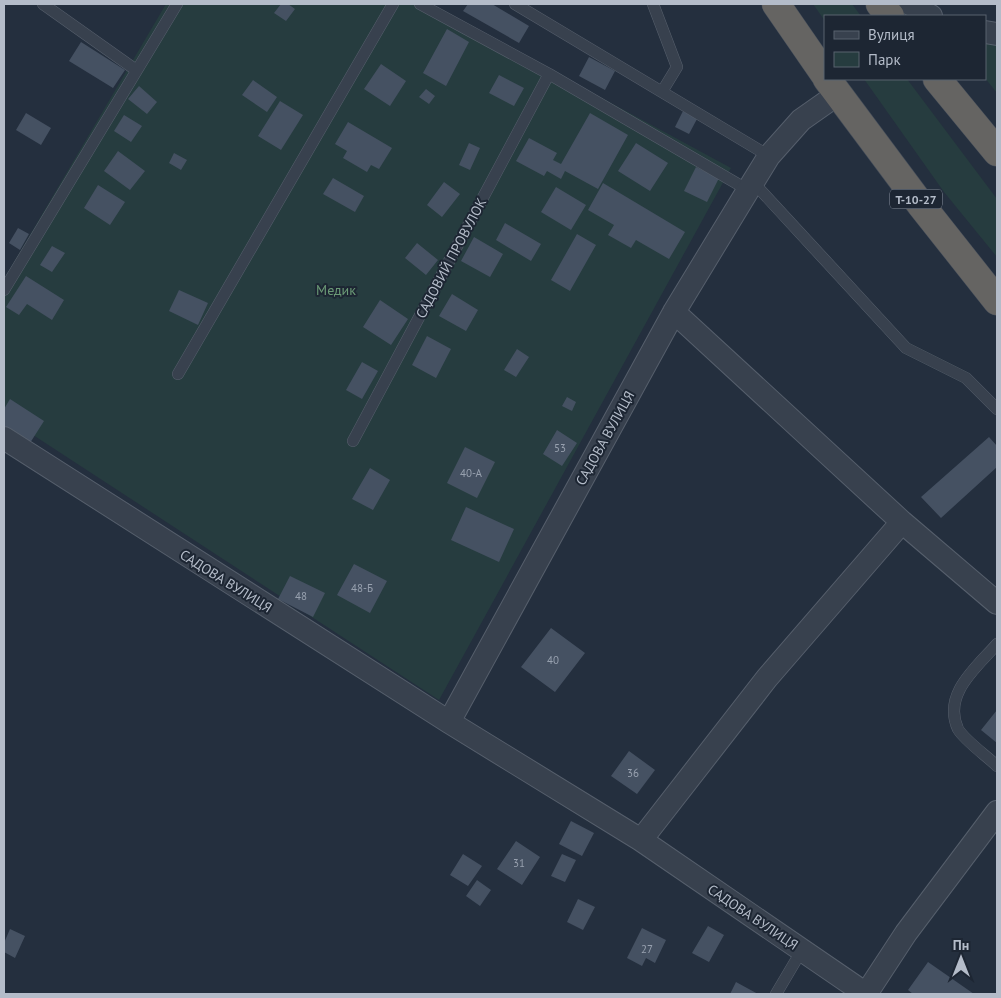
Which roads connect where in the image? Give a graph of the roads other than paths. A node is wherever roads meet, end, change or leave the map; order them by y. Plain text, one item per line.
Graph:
1 (43, 4) edge
2 (177, 4) edge
3 (393, 4) edge
4 (420, 4) edge
5 (515, 4) edge
6 (653, 4) edge
7 (776, 4) edge
8 (880, 4) edge
9 (910, 4) edge
10 (889, 15) edge
11 (929, 15) edge
12 (136, 70) junction
13 (824, 73) edge
14 (549, 74) junction
15 (939, 80) edge
16 (830, 82) edge
17 (662, 90) junction
18 (997, 152) edge
19 (769, 156) junction
20 (750, 186) junction
21 (4, 290) edge
22 (997, 301) edge
23 (674, 312) junction
24 (178, 374) dead end
25 (997, 409) edge
26 (4, 438) edge
27 (353, 441) dead end
28 (902, 522) junction
29 (997, 603) edge
30 (997, 644) edge
31 (449, 722) junction
32 (997, 766) edge
33 (997, 812) edge
34 (641, 840) junction
35 (802, 950) junction
36 (776, 994) edge
37 (866, 994) edge

1 - 12 lane
2 - 12 lane
3 - 24 lane
4 - 14 lane
5 - 17 lane
6 - 17 lane
7 - 13 highway, Т-10-27
8 - 10 highway
9 - 11 street
12 - 21 lane
14 - 20 lane
14 - 27 lane, САДОВИЙ ПРОВУЛОК
15 - 18 highway
16 - 19 street, САДОВА ВУЛИЦЯ
16 - 22 highway, Т-10-27
17 - 19 lane
19 - 20 street, САДОВА ВУЛИЦЯ
20 - 23 street, САДОВА ВУЛИЦЯ
20 - 25 lane
23 - 28 street
23 - 31 street, САДОВА ВУЛИЦЯ
26 - 31 street, САДОВА ВУЛИЦЯ
28 - 29 street
28 - 34 street
30 - 32 lane
31 - 34 street, САДОВА ВУЛИЦЯ
33 - 37 street, САДОВА ВУЛИЦЯ
34 - 35 street, САДОВА ВУЛИЦЯ
35 - 36 lane
35 - 37 street, САДОВА ВУЛИЦЯ

